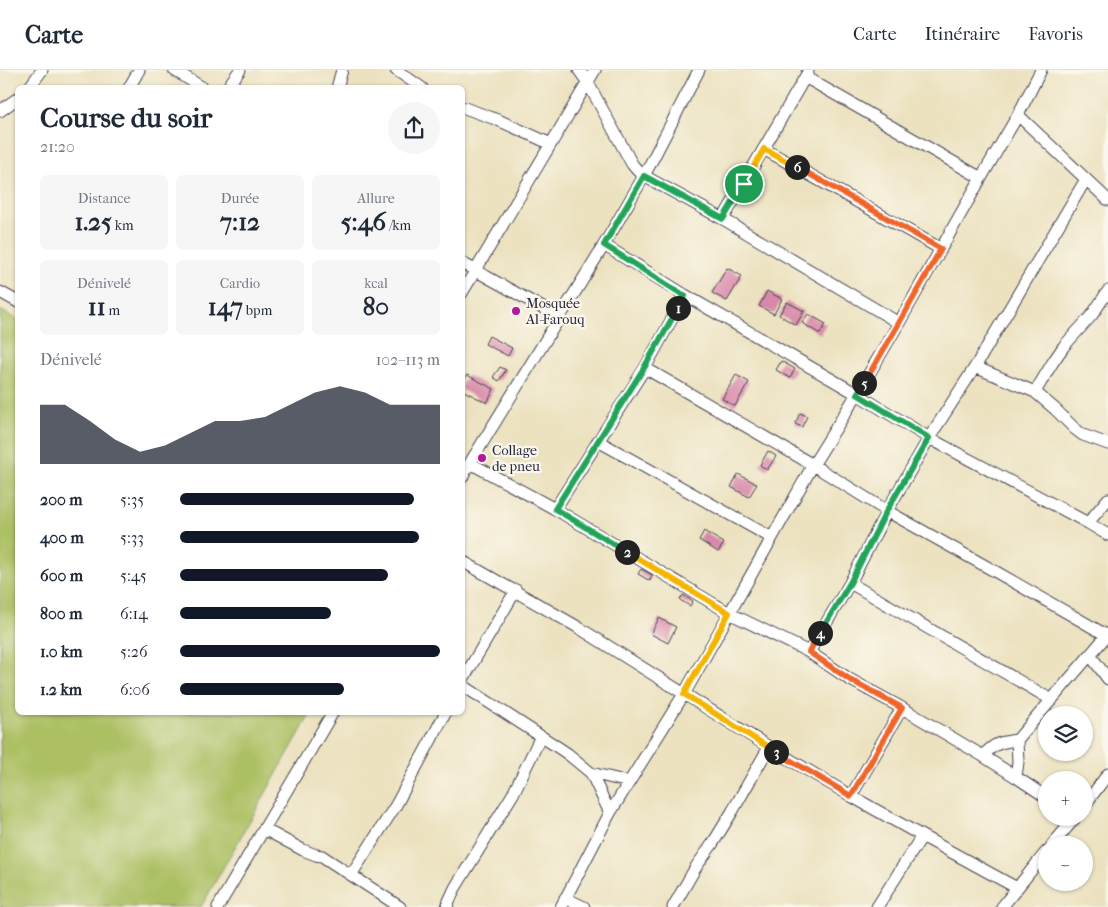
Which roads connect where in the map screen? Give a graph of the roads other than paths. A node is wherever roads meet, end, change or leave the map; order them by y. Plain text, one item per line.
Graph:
1 (42, 70) edge
2 (139, 70) edge
3 (174, 70) edge
4 (240, 70) edge
5 (342, 70) edge
6 (396, 70) edge
7 (579, 70) edge
8 (595, 70) edge
9 (699, 70) edge
10 (1041, 70) edge
11 (807, 74) edge
12 (588, 83) junction
13 (31, 85) edge
14 (131, 85) edge
15 (198, 85) edge
16 (229, 85) edge
17 (338, 85) edge
18 (418, 85) edge
19 (15, 100) edge
20 (465, 108) edge
21 (0, 111) edge
22 (1018, 115) junction
23 (551, 144) junction
24 (764, 149) junction
25 (644, 176) junction
26 (981, 178) junction
27 (1086, 179) junction
28 (1108, 200) edge
29 (723, 219) junction
30 (604, 245) junction
31 (941, 249) junction
32 (465, 265) edge
33 (475, 270) junction
34 (465, 288) edge
35 (1108, 291) edge
36 (0, 292) edge
37 (685, 296) junction
38 (15, 300) edge
39 (560, 317) junction
40 (899, 323) junction
41 (976, 367) junction
42 (644, 368) junction
43 (1035, 392) junction
44 (857, 394) junction
45 (929, 438) junction
46 (598, 441) junction
47 (1108, 444) edge
48 (470, 463) junction
49 (813, 465) junction
50 (465, 472) edge
51 (1108, 499) edge
52 (555, 509) junction
53 (887, 510) junction
54 (1088, 523) junction
55 (1108, 535) edge
56 (772, 538) junction
57 (465, 563) edge
58 (850, 583) junction
59 (516, 590) junction
60 (729, 613) junction
61 (1107, 635) edge
62 (809, 652) junction
63 (1090, 655) junction
64 (465, 676) edge
65 (1108, 679) edge
66 (465, 687) edge
67 (684, 694) junction
68 (1052, 700) junction
69 (902, 708) junction
70 (331, 715) edge
71 (444, 715) edge
72 (542, 736) junction
73 (1017, 740) junction
74 (769, 748) junction
75 (983, 756) junction
76 (591, 773) junction
77 (1108, 774) edge
78 (1016, 777) junction
79 (629, 782) junction
80 (1038, 792) edge
81 (1093, 794) edge
82 (851, 796) junction
83 (610, 813) junction
84 (1068, 826) edge
85 (264, 829) junction
86 (922, 836) junction
87 (1060, 836) edge
88 (1038, 862) edge
89 (351, 875) junction
90 (1017, 888) junction
91 (563, 902) edge
92 (218, 907) edge
93 (400, 907) edge
94 (447, 907) edge
95 (584, 907) edge
96 (674, 907) edge
97 (877, 907) edge
98 (1002, 907) edge

1 - 13 street
2 - 14 street
3 - 15 street
4 - 16 street
5 - 17 street
6 - 18 street
7 - 12 street
8 - 12 street
9 - 25 street
10 - 22 street
11 - 24 street
11 - 26 street
12 - 23 street
12 - 25 street
19 - 21 street
20 - 23 street
22 - 26 street
22 - 27 street
23 - 33 street
24 - 29 street
24 - 31 street
25 - 29 street
25 - 30 street
26 - 31 street
27 - 28 street
27 - 41 street
29 - 40 street
30 - 37 street
30 - 39 street
31 - 40 street
32 - 33 street
33 - 34 street
33 - 39 street
35 - 43 street
36 - 38 street
37 - 42 street
37 - 44 street
39 - 48 street
40 - 44 street
41 - 43 street
41 - 45 street
42 - 46 street
42 - 49 street
43 - 47 street
44 - 45 street
44 - 49 street
45 - 53 street
45 - 54 street
46 - 52 street
46 - 56 street
48 - 50 street
48 - 52 street
49 - 53 street
49 - 56 street
51 - 54 street
52 - 60 street
53 - 58 street
53 - 61 street
54 - 55 street
56 - 60 street
57 - 59 street
58 - 62 street
58 - 68 street
59 - 64 street
59 - 67 street
60 - 62 street
60 - 67 street
61 - 63 street
62 - 69 street
63 - 65 street
63 - 68 street
66 - 72 street
67 - 74 street
67 - 79 street
68 - 73 street
69 - 75 street
69 - 82 street
70 - 85 street
71 - 89 street
72 - 76 street
72 - 94 street
73 - 75 street
73 - 78 street
74 - 82 street
74 - 96 street
75 - 78 street
76 - 79 street
76 - 83 street
77 - 81 street
78 - 80 street
79 - 83 street
82 - 86 street
83 - 91 street
84 - 87 street
85 - 89 street
85 - 92 street
86 - 90 street
86 - 97 street
88 - 90 street
89 - 93 street
90 - 98 street
91 - 95 street

